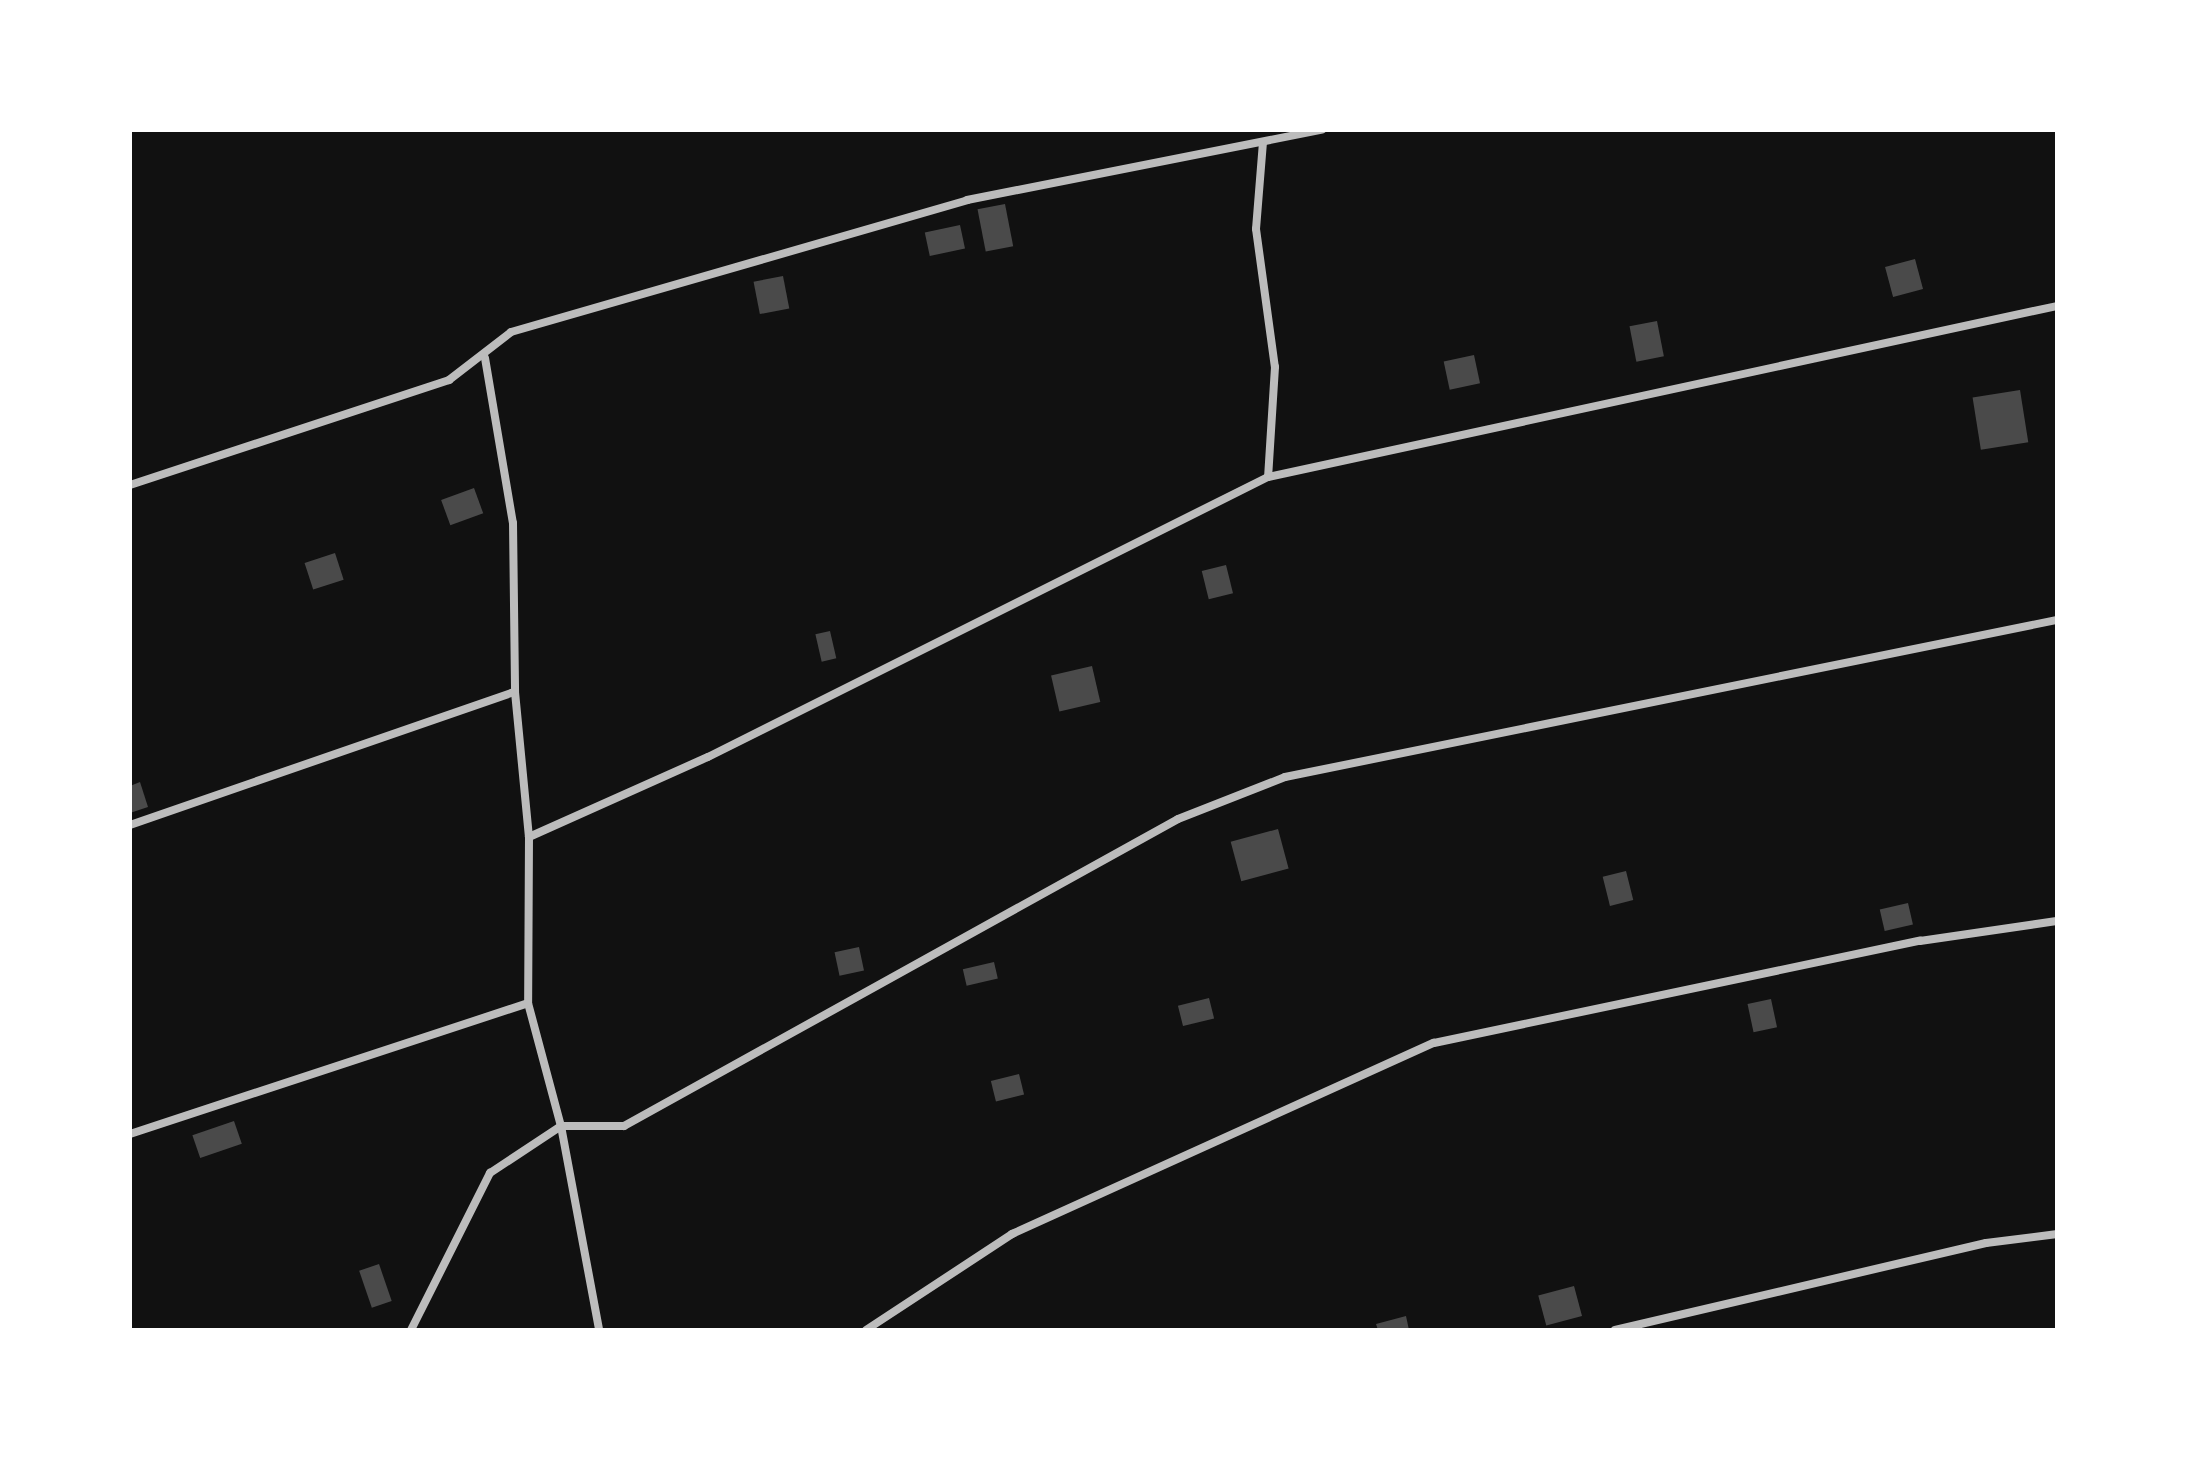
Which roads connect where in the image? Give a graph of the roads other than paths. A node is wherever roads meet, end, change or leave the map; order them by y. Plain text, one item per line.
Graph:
1 (1322, 130) edge
2 (1263, 142) junction
3 (2057, 306) edge
4 (485, 358) junction
5 (1268, 478) junction
6 (130, 485) edge
7 (2057, 620) edge
8 (515, 692) junction
9 (130, 824) edge
10 (529, 837) junction
11 (2057, 921) edge
12 (528, 1004) junction
13 (561, 1126) junction
14 (130, 1134) edge
15 (2057, 1234) edge
16 (412, 1330) edge
17 (598, 1330) edge
18 (866, 1330) edge
19 (1615, 1330) edge

1 - 2 lane
2 - 4 lane
2 - 5 lane
3 - 5 lane
4 - 6 lane
4 - 8 lane
5 - 10 lane
7 - 13 lane
8 - 9 lane
8 - 10 lane
10 - 12 lane
11 - 18 lane
12 - 13 lane
12 - 14 lane
13 - 16 lane
13 - 17 lane
15 - 19 lane

